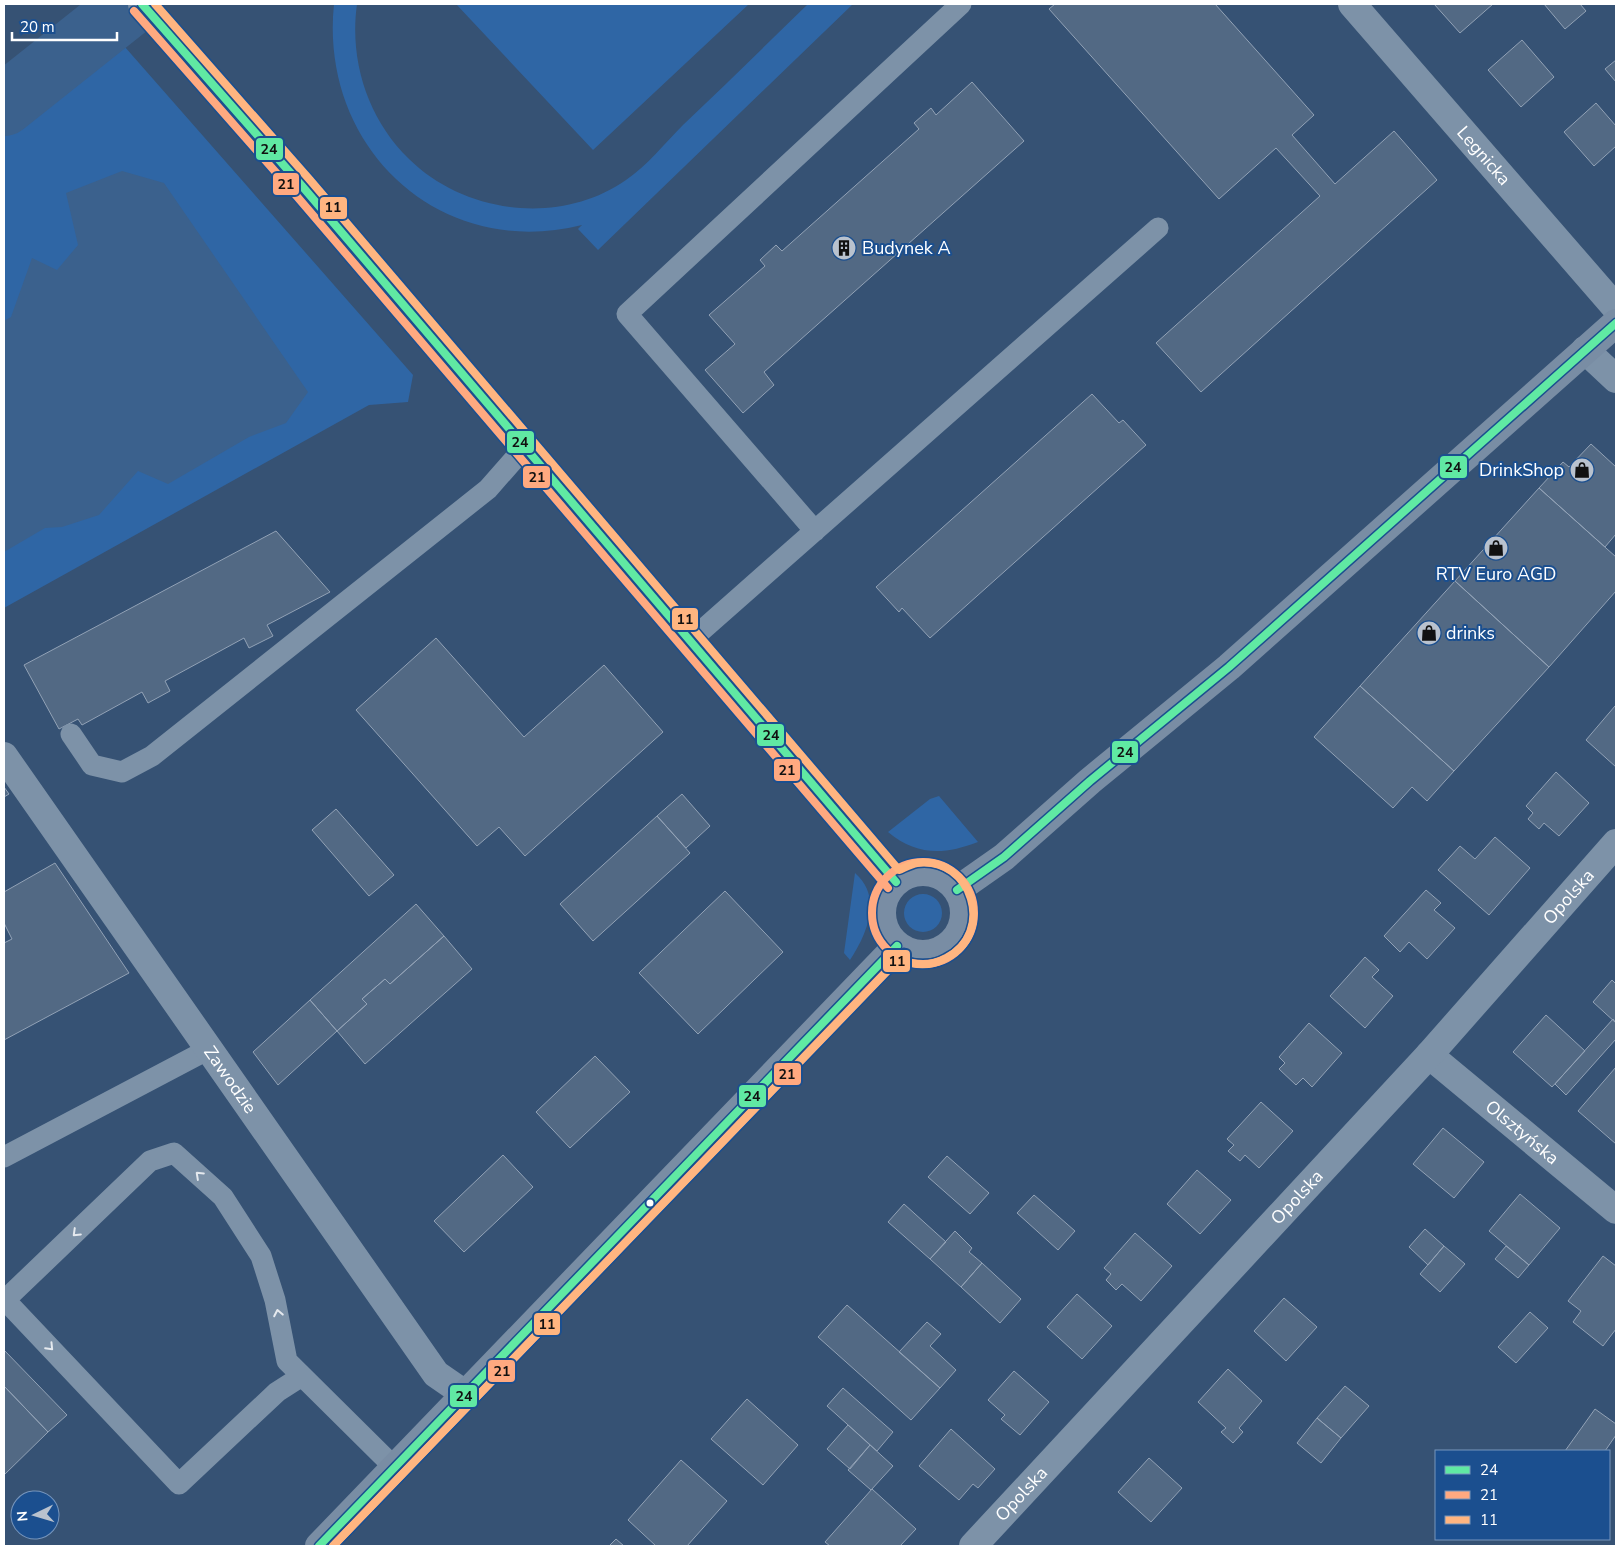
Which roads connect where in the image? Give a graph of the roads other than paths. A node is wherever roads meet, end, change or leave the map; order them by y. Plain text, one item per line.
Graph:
1 (142, 4) edge
2 (961, 4) edge
3 (1352, 4) edge
4 (1158, 228) dead end
5 (1616, 308) edge
6 (1616, 322) edge
7 (1585, 350) junction
8 (1616, 379) edge
9 (524, 448) junction
10 (815, 531) junction
11 (691, 640) junction
12 (71, 734) dead end
13 (4, 756) edge
14 (1616, 843) edge
15 (896, 882) junction
16 (958, 890) junction
17 (897, 946) junction
18 (209, 1050) junction
19 (1429, 1055) junction
20 (4, 1156) edge
21 (1616, 1210) edge
22 (295, 1369) junction
23 (464, 1394) junction
24 (394, 1467) junction
25 (319, 1546) edge
26 (973, 1546) edge

1 - 9 street
2 - 10 lane
3 - 5 street, Legnicka
4 - 10 lane
6 - 7 street
7 - 8 street
7 - 16 street
9 - 11 street
9 - 12 lane
10 - 11 lane
11 - 15 street
13 - 18 street, Zawodzie
14 - 19 street, Opolska
15 - 16 street
15 - 17 street
16 - 17 street
17 - 23 street
18 - 20 lane
18 - 23 street, Zawodzie
19 - 21 street, Olsztyńska
19 - 26 street, Opolska
22 -> 22 lane
22 - 24 lane
23 - 24 street
24 - 25 street

